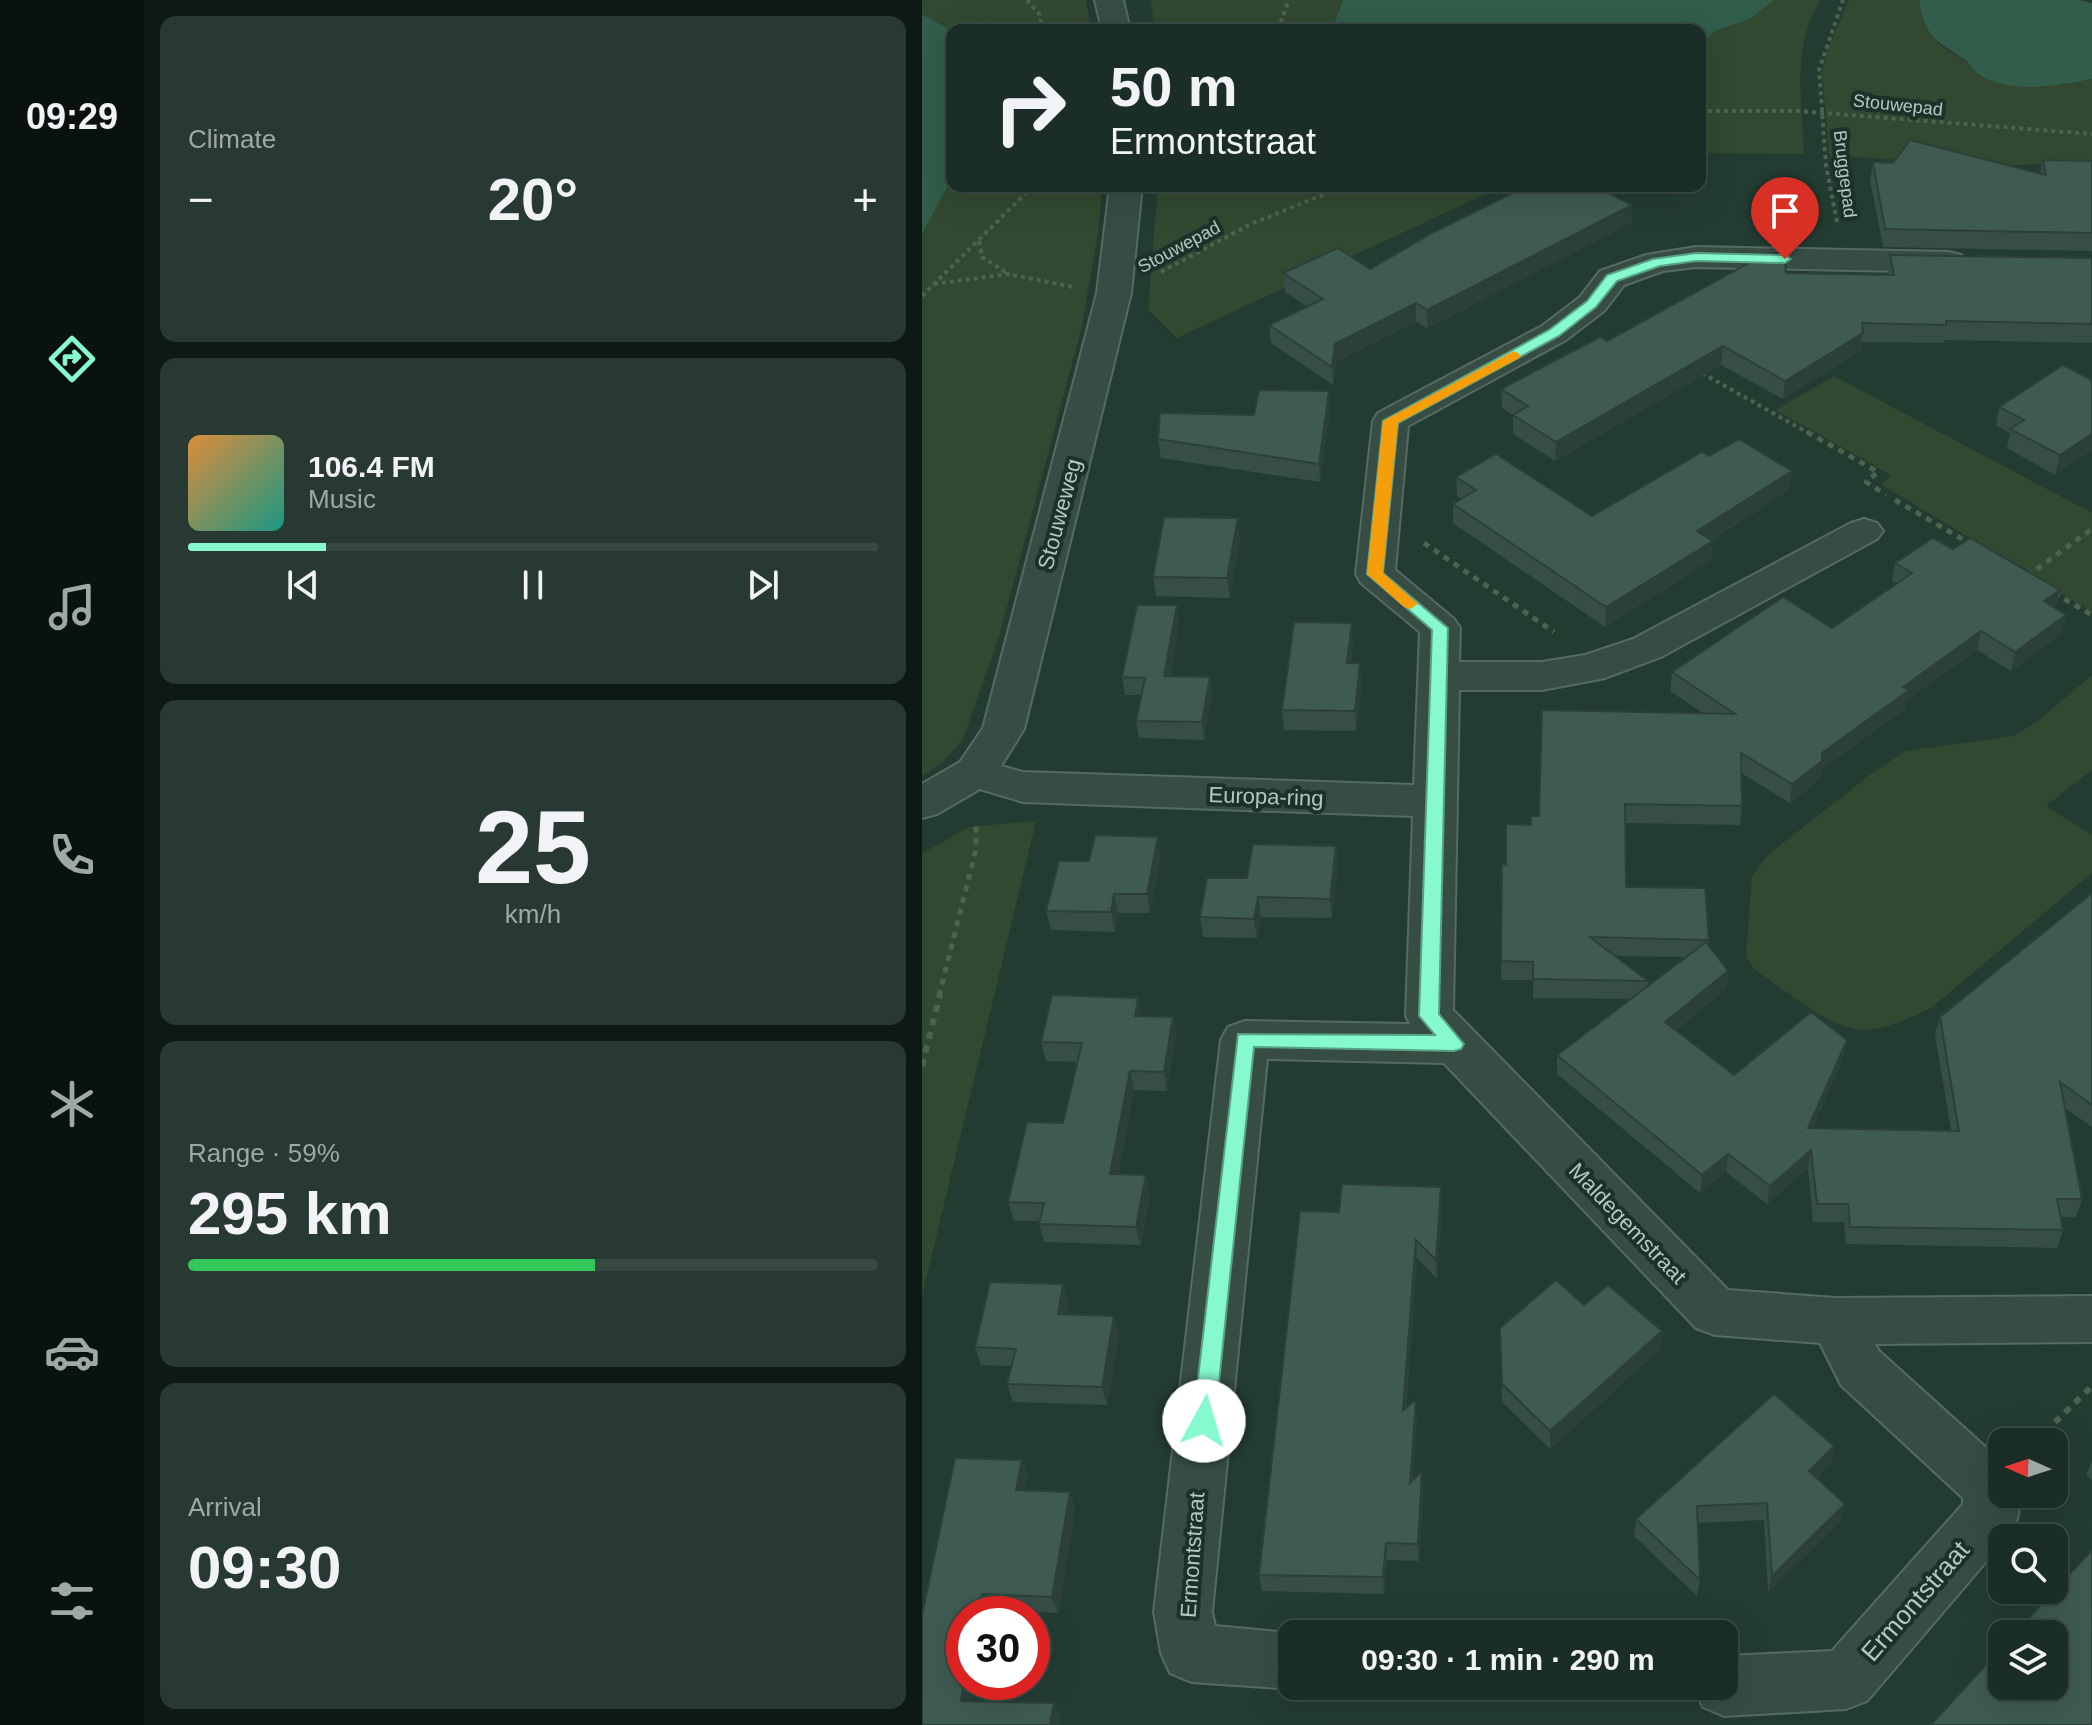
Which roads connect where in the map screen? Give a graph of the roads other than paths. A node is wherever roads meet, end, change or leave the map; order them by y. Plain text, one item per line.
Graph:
1 (1109, 0) edge
2 (1115, 24) edge
3 (1126, 192) edge
4 (1983, 262) edge
5 (1864, 531) dead end
6 (1438, 676) junction
7 (975, 773) junction
8 (1433, 801) junction
9 (922, 803) edge
10 (1454, 1044) junction
11 (2092, 1319) edge
12 (1836, 1321) junction
13 (1278, 1659) edge
14 (1738, 1685) edge

1 - 2 street
3 - 7 street, Stouweweg
4 - 6 street
5 - 6 street
6 - 8 street
7 - 8 street, Europa-ring
7 - 9 street, Stouweweg
8 - 10 street, Maldegemstraat
10 - 12 street, Maldegemstraat
10 - 13 street, Ermontstraat
11 - 12 street, Maldegemstraat
12 - 14 street, Ermontstraat

